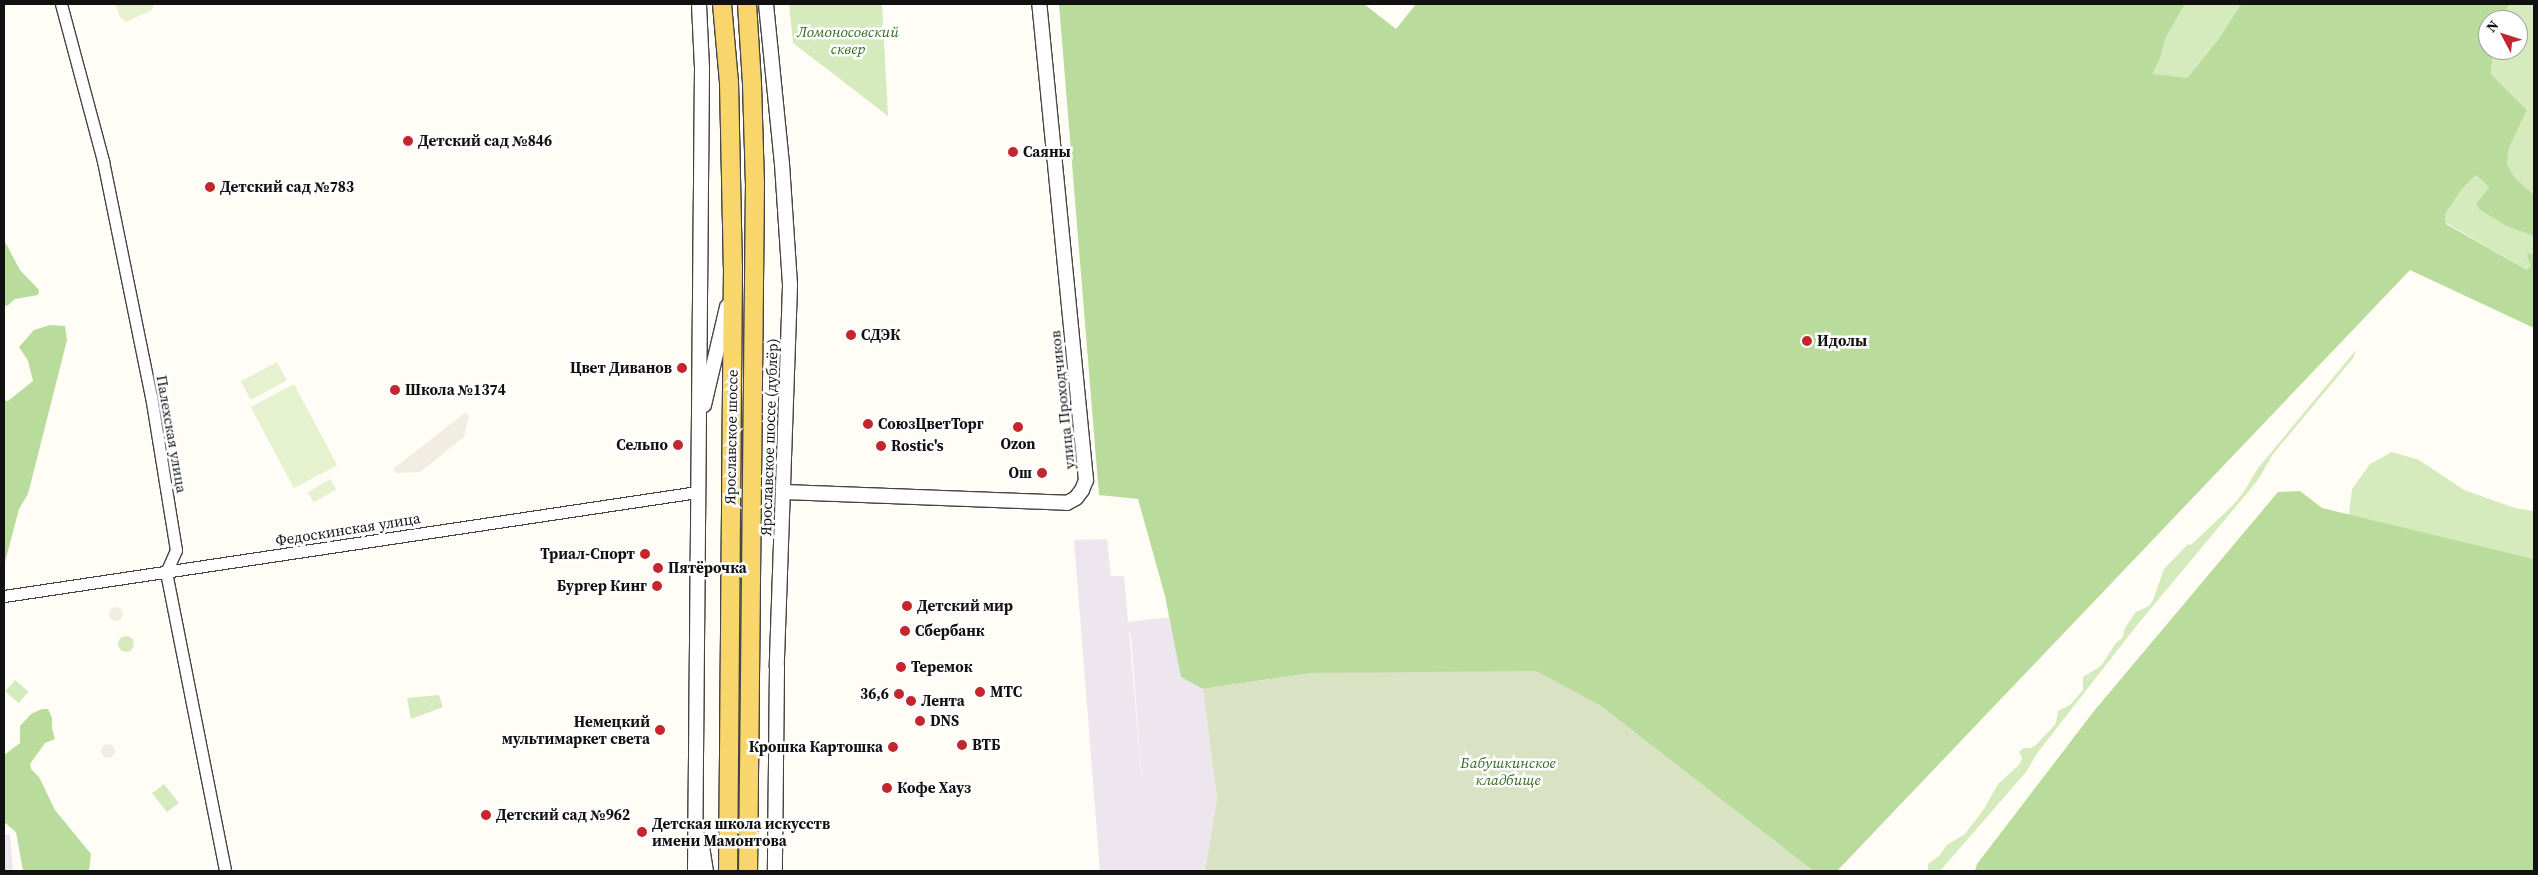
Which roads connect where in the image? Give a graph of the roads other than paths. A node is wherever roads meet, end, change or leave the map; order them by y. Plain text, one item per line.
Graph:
1 (61, 4) edge
2 (699, 4) edge
3 (722, 4) edge
4 (746, 4) edge
5 (766, 4) edge
6 (1039, 4) edge
7 (733, 267) junction
8 (698, 424) junction
9 (697, 492) junction
10 (784, 492) junction
11 (166, 572) junction
12 (4, 596) edge
13 (695, 810) junction
14 (748, 869) edge
15 (225, 871) edge
16 (695, 871) edge
17 (706, 871) edge
18 (728, 871) edge
19 (775, 871) edge

1 - 11 street, Палехская улица
2 - 8 street
3 - 7 main road, Ярославское шоссе
4 - 14 main road, Ярославское шоссе
5 - 10 street, Ярославское шоссе (дублёр)
6 - 10 street, улица Проходчиков
7 - 8 street
7 - 18 main road, Ярославское шоссе
8 - 9 street
9 - 11 street, Федоскинская улица
9 - 13 street
10 - 19 street, Ярославское шоссе (дублёр)
11 - 12 street, Федоскинская улица
11 - 15 street
13 - 16 street
13 - 17 street

